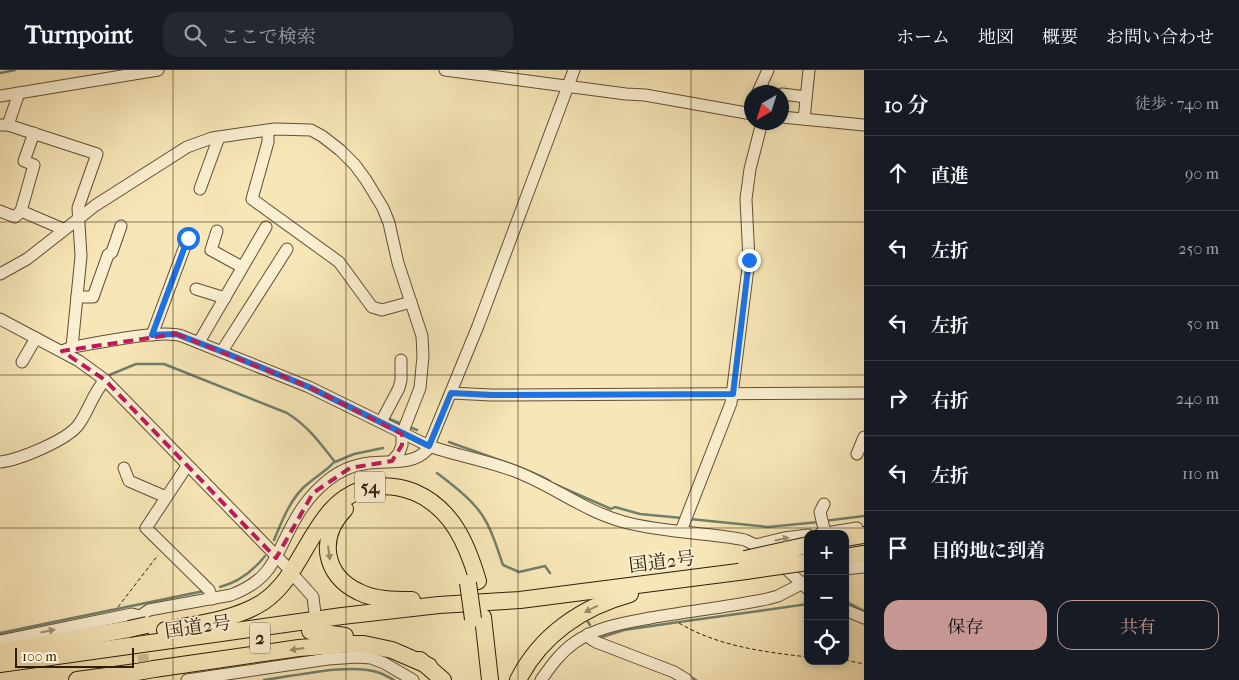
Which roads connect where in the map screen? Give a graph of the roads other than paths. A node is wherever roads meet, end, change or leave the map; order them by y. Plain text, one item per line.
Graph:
1 (158, 70) edge
2 (445, 70) edge
3 (574, 70) edge
4 (768, 70) edge
5 (809, 70) edge
6 (568, 85) junction
7 (761, 85) edge
8 (19, 92) junction
9 (789, 95) edge
10 (0, 96) edge
11 (806, 97) junction
12 (744, 113) edge
13 (789, 118) edge
14 (804, 119) junction
15 (4, 125) edge
16 (864, 125) edge
17 (268, 130) junction
18 (760, 130) edge
19 (34, 133) junction
20 (219, 137) junction
21 (200, 190) dead end
22 (21, 210) junction
23 (0, 211) edge
24 (80, 216) junction
25 (121, 226) dead end
26 (266, 227) dead end
27 (63, 229) junction
28 (217, 232) dead end
29 (188, 238) dead end
30 (287, 249) dead end
31 (242, 267) junction
32 (0, 274) edge
33 (196, 289) dead end
34 (77, 297) junction
35 (225, 298) junction
36 (412, 302) junction
37 (0, 319) edge
38 (153, 333) junction
39 (36, 338) junction
40 (200, 340) junction
41 (70, 347) junction
42 (223, 349) junction
43 (401, 360) dead end
44 (22, 362) dead end
45 (103, 379) junction
46 (451, 393) junction
47 (864, 393) edge
48 (733, 394) junction
49 (381, 422) junction
50 (402, 434) junction
51 (864, 437) edge
52 (429, 446) junction
53 (857, 454) dead end
54 (392, 461) junction
55 (0, 464) edge
56 (187, 466) junction
57 (124, 468) dead end
58 (166, 497) junction
59 (824, 504) dead end
60 (683, 522) junction
61 (822, 527) edge
62 (864, 528) edge
63 (864, 534) edge
64 (804, 536) edge
65 (849, 537) edge
66 (756, 545) junction
67 (804, 546) edge
68 (864, 554) edge
69 (849, 556) edge
70 (276, 558) junction
71 (804, 562) edge
72 (746, 565) junction
73 (864, 567) edge
74 (287, 568) dead end
75 (849, 569) edge
76 (705, 577) junction
77 (297, 579) dead end
78 (473, 582) junction
79 (804, 583) edge
80 (804, 586) edge
81 (575, 594) junction
82 (212, 599) junction
83 (520, 600) junction
84 (264, 601) junction
85 (461, 604) junction
86 (849, 612) edge
87 (315, 614) dead end
88 (478, 618) junction
89 (864, 618) edge
90 (139, 625) junction
91 (310, 631) junction
92 (588, 634) junction
93 (0, 641) edge
94 (0, 652) edge
95 (0, 664) edge
96 (429, 666) junction
97 (145, 672) edge
98 (0, 675) edge
99 (77, 680) edge
100 (187, 680) edge
101 (413, 680) edge
102 (444, 680) edge
103 (480, 680) edge
104 (490, 680) edge
105 (518, 680) edge
106 (541, 680) edge
107 (687, 680) edge

1 - 8 street
2 - 6 street
3 - 6 street
4 - 7 street
5 - 11 street
6 - 12 street
6 - 46 street
8 - 10 street
8 - 15 street
9 - 11 street
11 - 14 street
13 - 14 street
14 - 16 street
15 - 19 street
17 - 20 street
17 - 36 street
17 - 36 street
18 - 48 street
19 - 22 street
19 - 24 street
20 - 21 street
20 - 24 street
22 - 23 street
22 - 27 street
24 - 27 street
24 - 34 street
25 - 34 street
26 - 31 street
27 - 32 street
28 - 31 street
29 - 38 street
30 - 42 street
31 - 35 street
33 - 35 street
34 - 41 street
35 - 40 street
36 - 50 street
37 - 39 street
38 - 40 street
38 - 41 street
39 - 41 street
39 - 44 street
40 - 42 street
41 - 45 street
42 - 49 street
43 - 49 street
45 - 55 street
45 - 56 street
46 - 48 street
46 - 52 street
47 - 48 street
48 - 60 street
49 - 50 street
50 - 52 street
50 - 54 street
51 - 53 street
52 - 54 street
52 - 60 street
54 - 70 street
56 - 58 street
56 - 70 street
57 - 58 street
58 - 82 street
59 - 61 street
60 - 66 street
61 - 62 street
63 - 65 highway
66 -> 64 street
66 - 79 street
67 - 72 highway, bridge
68 - 69 highway
70 - 74 street
70 - 82 street
71 - 72 highway, 国道2号 / 2, bridge
72 - 76 highway, 国道2号 / 2
72 - 81 highway
73 - 75 street
76 - 81 highway, 国道2号 / 2
76 -> 105 highway
77 - 87 street
78 - 84 highway, 54
78 -> 85 highway
78 - 88 highway, 54
80 - 92 street
81 - 83 highway, 国道2号 / 2
82 - 90 street
83 - 85 highway, 国道2号 / 2
83 - 91 highway, 国道2号 / 2
84 - 90 highway
84 - 95 highway, 54
85 - 95 highway, 国道2号 / 2
86 - 89 street
88 - 103 highway
88 - 104 highway, 54
93 -> 90 street
90 - 94 highway
91 - 96 highway
91 - 98 highway, 国道2号 / 2
92 - 106 street
92 - 107 street
96 -> 97 highway
96 - 102 highway
97 - 99 highway
100 - 101 street

